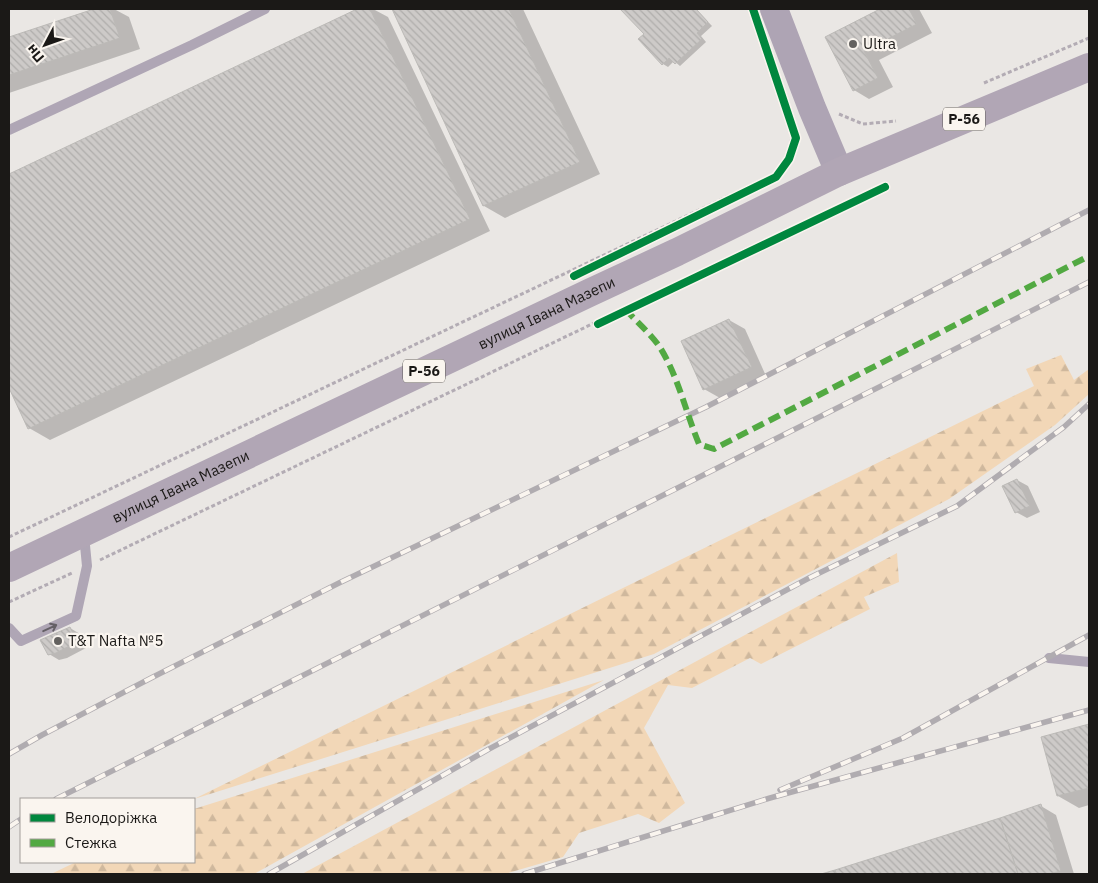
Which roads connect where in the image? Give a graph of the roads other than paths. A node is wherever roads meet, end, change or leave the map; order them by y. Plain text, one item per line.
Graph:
1 (265, 9) edge
2 (774, 9) edge
3 (1089, 67) edge
4 (9, 130) edge
5 (839, 172) junction
6 (84, 533) junction
7 (9, 568) edge
8 (9, 628) edge
9 (1049, 658) dead end
10 (1089, 662) edge

1 - 4 lane
2 - 5 main road
3 - 5 main road, вулиця Івана Мазепи / Р-56
5 - 6 main road, вулиця Івана Мазепи / Р-56
6 - 7 main road, вулиця Івана Мазепи / Р-56
8 -> 6 lane
9 - 10 lane

